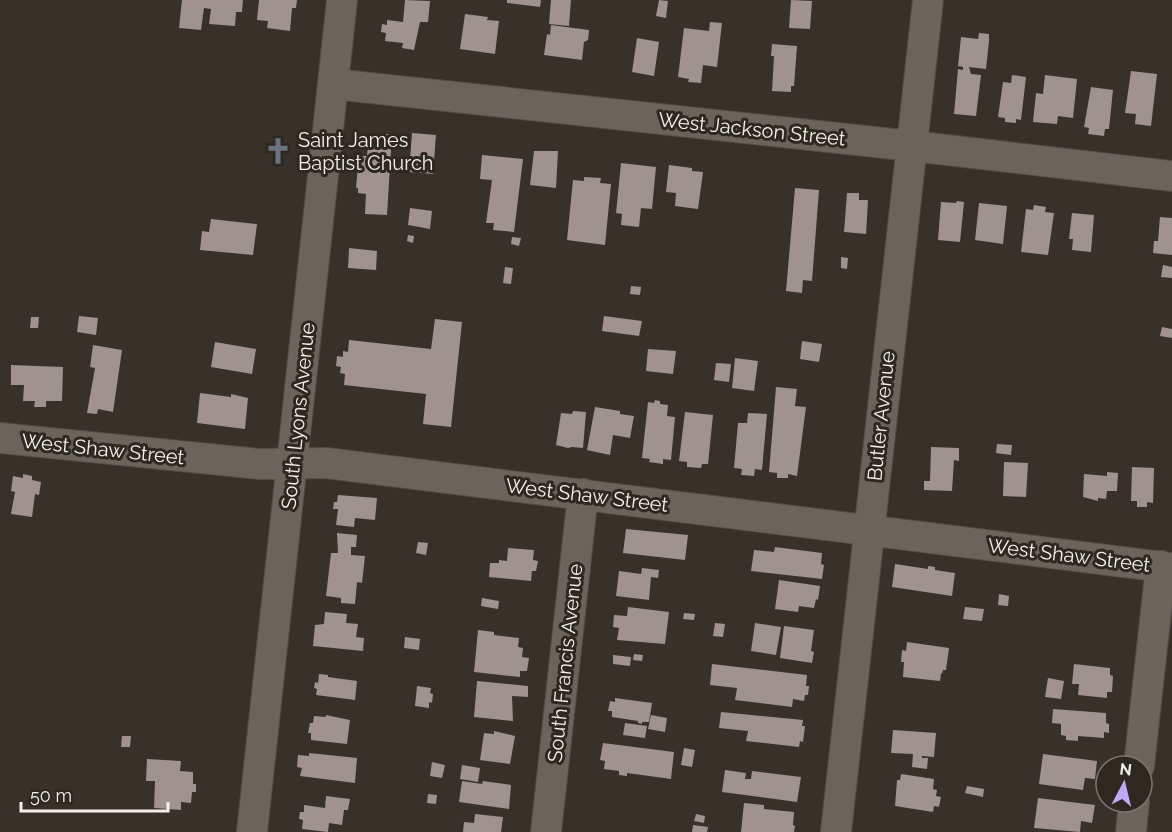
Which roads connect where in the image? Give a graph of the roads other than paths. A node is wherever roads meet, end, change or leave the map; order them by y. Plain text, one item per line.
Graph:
1 (342, 0) edge
2 (928, 0) edge
3 (333, 84) junction
4 (912, 146) junction
5 (1172, 176) edge
6 (0, 438) edge
7 (293, 463) junction
8 (583, 494) junction
9 (868, 531) junction
10 (1167, 567) edge
11 (1141, 754) edge
12 (1133, 814) edge
13 (252, 832) edge
14 (546, 832) edge
15 (836, 832) edge
16 (1131, 832) edge

1 - 3 street, South Lyons Avenue
2 - 4 street, Butler Avenue
3 - 4 street, West Jackson Street
3 - 7 street, South Lyons Avenue
4 - 5 street, West Jackson Street
4 - 9 street, Butler Avenue
6 - 7 street, West Shaw Street
7 - 8 street, West Shaw Street
7 - 13 street, South Lyons Avenue
8 - 9 street, West Shaw Street
8 - 14 street, South Francis Avenue
9 - 10 street, West Shaw Street
9 - 15 street, Butler Avenue
10 - 11 street
12 - 16 street

